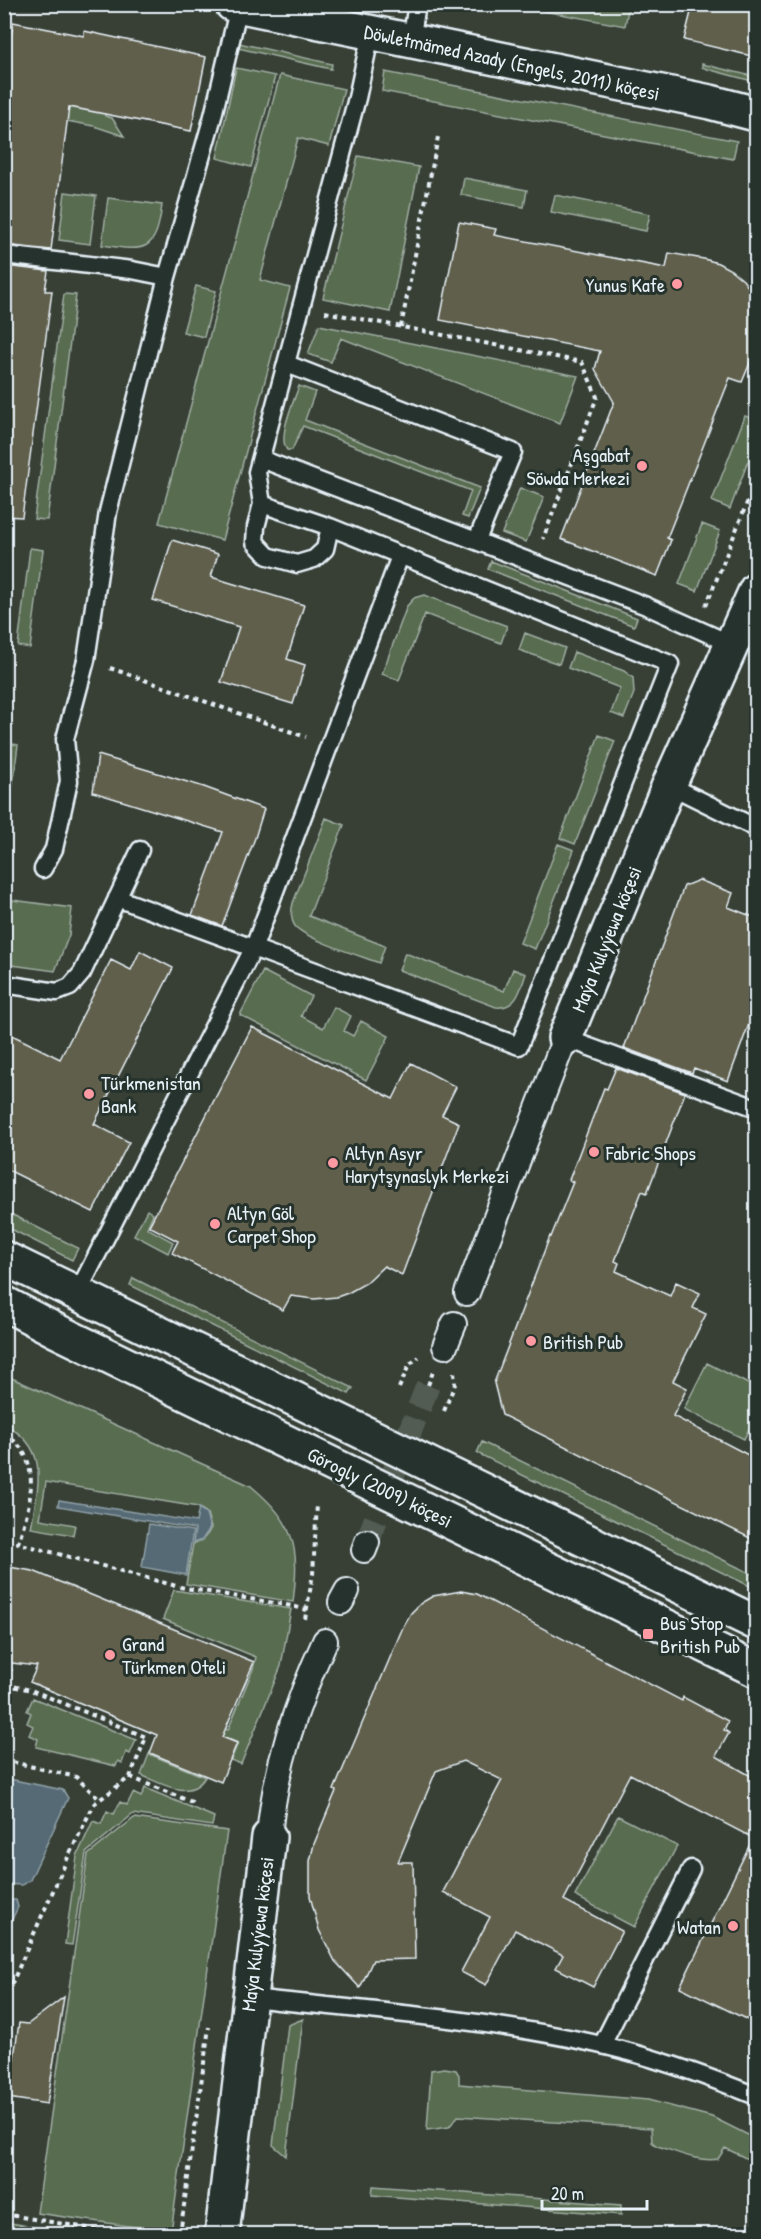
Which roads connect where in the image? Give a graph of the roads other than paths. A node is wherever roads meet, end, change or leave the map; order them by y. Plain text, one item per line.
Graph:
1 (417, 4) edge
2 (235, 5) edge
3 (370, 33) junction
4 (411, 41) junction
5 (756, 114) edge
6 (4, 255) edge
7 (168, 277) junction
8 (287, 364) junction
9 (261, 459) junction
10 (262, 504) junction
11 (330, 527) junction
12 (477, 540) junction
13 (400, 556) junction
14 (756, 590) edge
15 (731, 644) junction
16 (669, 785) junction
17 (756, 828) edge
18 (140, 849) dead end
19 (43, 869) dead end
20 (117, 898) junction
21 (254, 947) junction
22 (4, 984) edge
23 (565, 1038) junction
24 (756, 1108) edge
25 (4, 1258) edge
26 (467, 1293) dead end
27 (77, 1294) junction
28 (4, 1303) edge
29 (756, 1623) edge
30 (325, 1641) dead end
31 (756, 1670) edge
32 (269, 1837) joint
33 (691, 1869) dead end
34 (250, 1998) junction
35 (602, 2045) junction
36 (756, 2096) edge
37 (222, 2235) edge

1 - 4 lane
2 - 3 street, Döwletmämed Azady (Engels, 2011) köçesi
2 - 7 lane
3 - 4 street, Döwletmämed Azady (Engels, 2011) köçesi
3 - 8 lane
4 - 5 street, Döwletmämed Azady (Engels, 2011) köçesi
6 - 7 lane
7 - 19 lane
8 - 9 lane
8 - 12 lane
9 - 10 lane
9 - 12 lane
10 - 11 lane
10 - 11 lane
11 - 13 lane
12 - 15 lane
13 - 21 lane
13 - 21 lane
14 - 15 street, Maýa Kulyýewa köçesi
15 - 16 street, Maýa Kulyýewa köçesi
16 - 17 lane
16 - 23 street, Maýa Kulyýewa köçesi
18 - 20 lane
20 - 21 lane
20 - 22 lane
21 - 27 lane
23 - 24 lane
23 - 26 street, Maýa Kulyýewa köçesi
25 - 27 street, Görogly (2009) köçesi
27 - 29 street, Görogly (2009) köçesi
28 - 31 street, Görogly (2009) köçesi
30 - 32 street, Maýa Kulyýewa köçesi
32 - 34 street, Maýa Kulyýewa köçesi
33 - 35 lane
34 - 35 lane
34 - 37 street, Maýa Kulyýewa köçesi
35 - 36 lane

